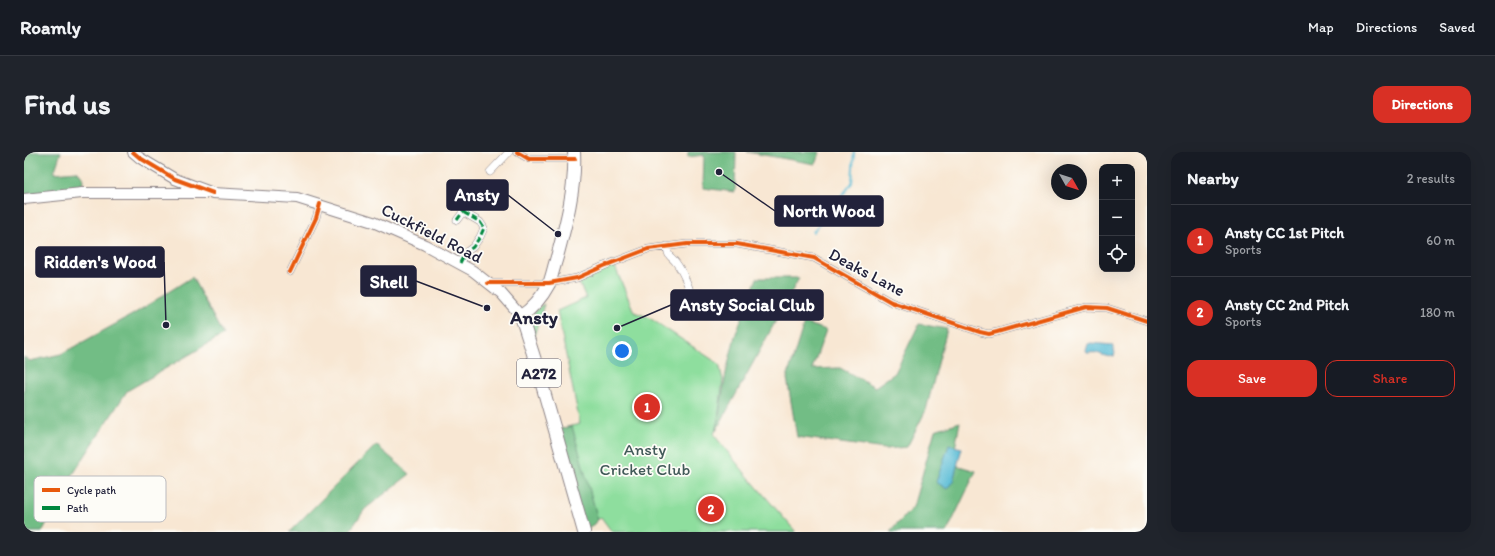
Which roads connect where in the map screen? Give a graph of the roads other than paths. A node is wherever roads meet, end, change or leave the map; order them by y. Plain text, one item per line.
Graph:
1 (133, 152) edge
2 (509, 152) edge
3 (517, 152) edge
4 (574, 156) edge
5 (490, 172) dead end
6 (187, 188) junction
7 (24, 199) edge
8 (471, 201) dead end
9 (320, 204) junction
10 (463, 212) junction
11 (457, 220) dead end
12 (667, 246) junction
13 (460, 263) junction
14 (290, 272) dead end
15 (488, 283) junction
16 (549, 283) junction
17 (692, 302) junction
18 (682, 304) dead end
19 (706, 305) dead end
20 (521, 316) junction
21 (1147, 321) edge
22 (584, 532) edge

1 - 6 main road, Cuckfield Road
2 - 5 street
3 - 4 street
4 - 16 highway
6 - 7 main road
6 - 9 main road, Cuckfield Road
8 - 10 street
9 - 13 main road, Cuckfield Road
9 - 14 street
10 - 11 street
10 - 13 street
12 - 16 street, Deaks Lane
12 - 17 street
12 - 21 street, Deaks Lane
13 - 15 main road, Cuckfield Road
15 - 16 street, Deaks Lane
15 - 20 main road, Cuckfield Road
16 - 20 highway
17 - 18 street
17 - 19 street
20 - 22 highway, Cuckfield Road / A272

